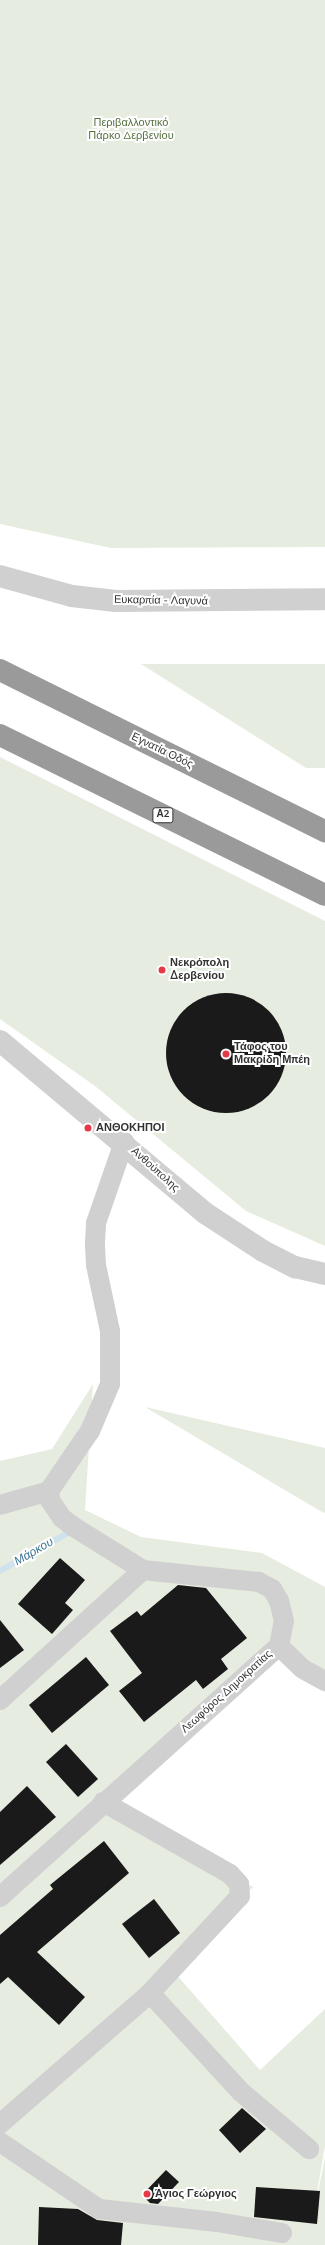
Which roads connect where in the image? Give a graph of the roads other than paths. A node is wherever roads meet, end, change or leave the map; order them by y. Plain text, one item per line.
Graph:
1 (0, 576) edge
2 (325, 599) edge
3 (0, 670) edge
4 (0, 735) edge
5 (325, 831) edge
6 (325, 895) edge
7 (0, 1041) edge
8 (124, 1142) junction
9 (325, 1274) edge
10 (49, 1491) junction
11 (0, 1505) edge
12 (143, 1570) junction
13 (279, 1646) junction
14 (325, 1680) edge
15 (0, 1700) edge
16 (103, 1802) junction
17 (0, 1897) edge
18 (150, 1992) junction
19 (0, 2124) edge
20 (0, 2142) edge
21 (309, 2149) dead end
22 (282, 2234) dead end

1 - 2 street, Ευκαρπία - Λαγυνά
3 - 5 highway, Εγνατία Οδός
4 - 6 highway, Α2
7 - 8 street, Ανθούπολης
8 - 9 street, Ανθούπολης
8 - 10 street
10 - 11 street
10 - 12 street, Λεωφόρος Δημοκρατίας
12 - 13 street, Λεωφόρος Δημοκρατίας
12 - 15 street
13 - 14 street
13 - 16 street, Λεωφόρος Δημοκρατίας
16 - 17 street, Λεωφόρος Δημοκρατίας
16 - 18 street
18 - 19 street
18 - 21 street
20 - 22 street

